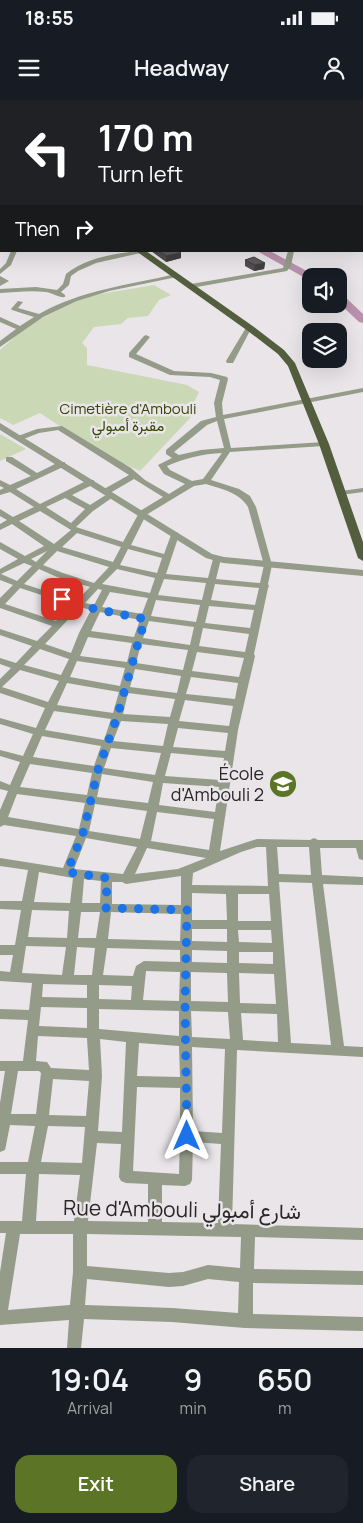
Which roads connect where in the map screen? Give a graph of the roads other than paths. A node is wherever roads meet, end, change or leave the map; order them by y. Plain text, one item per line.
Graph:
1 (14, 252) edge
2 (141, 252) edge
3 (291, 252) edge
4 (0, 272) edge
5 (175, 276) junction
6 (0, 278) edge
7 (0, 284) edge
8 (191, 286) junction
9 (0, 291) edge
10 (58, 292) junction
11 (20, 302) dead end
12 (72, 302) junction
13 (39, 316) junction
14 (0, 320) edge
15 (249, 327) junction
16 (20, 328) junction
17 (146, 337) dead end
18 (3, 338) edge
19 (0, 345) edge
20 (230, 361) dead end
21 (363, 390) edge
22 (306, 402) junction
23 (220, 418) junction
24 (0, 426) edge
25 (21, 438) junction
26 (324, 444) junction
27 (228, 450) junction
28 (9, 458) dead end
29 (178, 458) junction
30 (62, 464) junction
31 (136, 475) junction
32 (37, 476) junction
33 (206, 481) junction
34 (0, 482) edge
35 (92, 482) junction
36 (191, 484) junction
37 (10, 488) junction
38 (363, 490) edge
39 (341, 492) junction
40 (0, 493) edge
41 (110, 493) junction
42 (66, 495) junction
43 (169, 497) junction
44 (39, 508) junction
45 (90, 509) junction
46 (0, 512) edge
47 (143, 513) junction
48 (13, 520) junction
49 (0, 527) edge
50 (74, 529) junction
51 (175, 535) junction
52 (360, 537) edge
53 (0, 545) edge
54 (126, 546) junction
55 (52, 547) junction
56 (168, 557) junction
57 (363, 558) edge
58 (217, 559) junction
59 (23, 560) junction
60 (268, 565) junction
61 (38, 566) junction
62 (115, 566) junction
63 (0, 572) edge
64 (363, 573) edge
65 (160, 576) junction
66 (0, 577) edge
67 (210, 580) junction
68 (17, 585) junction
69 (96, 586) junction
70 (265, 586) junction
71 (107, 589) junction
72 (153, 597) junction
73 (204, 603) junction
74 (0, 604) edge
75 (76, 604) junction
76 (260, 608) junction
77 (95, 609) junction
78 (145, 619) junction
79 (58, 625) junction
80 (198, 625) junction
81 (0, 632) edge
82 (255, 632) junction
83 (84, 633) junction
84 (137, 642) junction
85 (38, 646) junction
86 (192, 648) junction
87 (250, 656) junction
88 (74, 658) junction
89 (0, 661) edge
90 (17, 667) junction
91 (130, 667) junction
92 (186, 673) junction
93 (64, 681) junction
94 (244, 682) junction
95 (0, 685) edge
96 (0, 690) edge
97 (124, 691) junction
98 (180, 696) junction
99 (239, 703) junction
100 (52, 707) junction
101 (117, 717) junction
102 (0, 721) edge
103 (173, 722) junction
104 (233, 730) junction
105 (40, 732) junction
106 (108, 743) junction
107 (166, 749) junction
108 (0, 752) edge
109 (229, 755) junction
110 (26, 760) junction
111 (98, 770) junction
112 (159, 778) junction
113 (224, 784) junction
114 (0, 785) edge
115 (15, 790) junction
116 (90, 800) junction
117 (152, 807) junction
118 (219, 816) junction
119 (0, 821) edge
120 (83, 833) junction
121 (145, 842) junction
122 (271, 842) junction
123 (314, 842) junction
124 (362, 844) edge
125 (217, 855) junction
126 (363, 856) edge
127 (0, 862) edge
128 (34, 867) junction
129 (187, 870) junction
130 (73, 873) junction
131 (107, 878) junction
132 (126, 880) junction
133 (317, 880) junction
134 (363, 880) edge
135 (274, 884) junction
136 (188, 889) junction
137 (232, 890) junction
138 (0, 905) edge
139 (27, 906) junction
140 (75, 908) junction
141 (106, 908) junction
142 (187, 910) junction
143 (187, 924) junction
144 (233, 925) junction
145 (277, 926) junction
146 (72, 942) junction
147 (103, 943) junction
148 (21, 945) junction
149 (187, 945) junction
150 (234, 947) junction
151 (279, 948) junction
152 (0, 950) edge
153 (186, 967) junction
154 (234, 968) junction
155 (280, 969) junction
156 (0, 976) edge
157 (15, 977) junction
158 (38, 979) junction
159 (68, 979) junction
160 (95, 980) junction
161 (139, 981) junction
162 (36, 1002) junction
163 (94, 1004) junction
164 (136, 1005) junction
165 (185, 1006) junction
166 (234, 1007) junction
167 (282, 1009) junction
168 (0, 1014) edge
169 (35, 1015) junction
170 (33, 1031) junction
171 (93, 1033) junction
172 (133, 1036) junction
173 (187, 1042) junction
174 (234, 1045) junction
175 (285, 1048) junction
176 (338, 1051) junction
177 (363, 1052) edge
178 (29, 1065) junction
179 (6, 1066) edge
180 (47, 1073) junction
181 (96, 1076) junction
182 (131, 1081) junction
183 (187, 1083) junction
184 (2, 1119) edge
185 (42, 1121) junction
186 (92, 1122) junction
187 (187, 1136) junction
188 (91, 1137) junction
189 (129, 1138) junction
190 (228, 1139) junction
191 (0, 1146) edge
192 (0, 1168) edge
193 (88, 1169) junction
194 (33, 1170) junction
195 (156, 1179) junction
196 (80, 1227) junction
197 (14, 1228) edge
198 (154, 1228) junction
199 (225, 1231) junction
200 (248, 1231) junction
201 (363, 1234) edge
202 (80, 1272) junction
203 (247, 1276) junction
204 (363, 1278) edge
205 (78, 1312) junction
206 (246, 1321) junction
207 (363, 1324) edge
208 (74, 1348) edge

1 - 4 street
2 - 5 main road
2 - 10 street
3 - 8 street
5 - 8 main road
5 - 12 street
6 - 7 street
8 - 15 main road
9 - 10 street
10 - 12 street
11 - 13 street
12 - 13 street
13 - 16 street
14 - 16 street
15 - 20 street
15 - 22 main road
16 - 18 street
17 - 23 street
18 - 19 street
21 - 22 street
22 - 23 street
22 - 26 main road
23 - 27 street
23 - 29 street
24 - 25 street
25 - 30 street
25 - 31 street
26 - 27 street
26 - 39 main road
27 - 29 street
27 - 33 street
28 - 32 street
29 - 36 street
30 - 32 street
30 - 35 street
31 - 41 street
31 - 43 street
32 - 37 street
33 - 36 street
33 - 60 street
34 - 37 street
35 - 41 street
35 - 42 street
36 - 43 street
37 - 40 street
37 - 44 street
38 - 39 street
39 - 52 main road
41 - 45 street
41 - 47 street
42 - 44 street
42 - 45 street
43 - 47 street
44 - 48 street
44 - 50 street
45 - 50 street
46 - 48 street
47 - 51 street
47 - 54 street
48 - 49 street
48 - 55 street
50 - 54 street
50 - 55 street
51 - 56 street
51 - 58 street
52 - 57 main road
53 - 59 street
54 - 56 street
54 - 62 street
55 - 59 street
55 - 61 street
55 - 62 street
56 - 65 street
58 - 60 street
58 - 67 street
59 - 61 street
59 - 63 street
60 - 64 street
60 - 70 street
61 - 68 street
61 - 69 street
62 - 65 street
62 - 69 street
65 - 67 street
65 - 72 street
66 - 68 street
67 - 70 street
67 - 73 street
68 - 74 street
68 - 75 street
69 - 71 street
69 - 75 street
70 - 76 street
71 - 72 street
71 - 77 street
72 - 73 street
72 - 78 street
73 - 76 street
73 - 80 street
74 - 79 street
75 - 77 street
75 - 79 street
76 - 82 street
77 - 78 street
77 - 83 street
78 - 80 street
78 - 84 street
79 - 85 street
80 - 82 street
80 - 86 street
81 - 85 street
82 - 87 street
83 - 84 street
83 - 88 street
84 - 86 street
84 - 91 street
85 - 88 street
85 - 90 street
86 - 87 street
86 - 92 street
87 - 94 street
88 - 91 street
88 - 93 street
89 - 90 street
90 - 93 street
90 - 95 street
91 - 92 street
91 - 97 street
92 - 94 street
92 - 98 street
93 - 97 street
93 - 100 street
94 - 99 street
96 - 100 street
97 - 98 street
97 - 101 street
98 - 99 street
98 - 103 street
99 - 104 street
100 - 101 street
100 - 105 street
101 - 103 street
101 - 106 street
102 - 105 street
103 - 104 street
103 - 107 street
104 - 109 street
105 - 106 street
105 - 110 street
106 - 107 street
106 - 111 street
107 - 109 street
107 - 112 street
108 - 110 street
109 - 113 street
110 - 111 street
110 - 115 street
111 - 112 street
111 - 116 street
112 - 113 street
112 - 117 street
113 - 118 street
114 - 115 street
115 - 116 street
115 - 119 street
116 - 117 street
116 - 120 street
117 - 118 street
117 - 121 street
118 - 125 street
119 - 120 street
120 - 121 street
120 - 130 street
121 - 125 street
121 - 132 street
122 - 123 street
122 - 125 street
122 - 135 street
123 - 124 street
123 - 133 street
124 - 126 street
125 - 129 street
127 - 128 street
128 - 130 street
128 - 139 street
129 - 132 street
129 - 136 street
130 - 131 street
130 - 140 street
131 - 132 street
131 - 141 street
133 - 134 street
133 - 135 street
133 - 176 street
135 - 137 street
135 - 145 street
136 - 137 street
136 - 142 street
137 - 144 street
138 - 139 street
139 - 140 street
139 - 148 street
140 - 141 street
140 - 146 street
141 - 142 street
141 - 147 street
142 - 143 street
143 - 144 street
143 - 149 street
144 - 145 street
144 - 150 street
145 - 151 street
146 - 147 street
146 - 148 street
146 - 159 street
147 - 149 street
147 - 160 street
148 - 152 street
148 - 157 street
149 - 150 street
149 - 153 street
150 - 151 street
150 - 154 street
151 - 155 street
153 - 154 street
153 - 161 street
153 - 165 street
154 - 155 street
154 - 166 street
155 - 167 street
156 - 157 street
157 - 158 street
158 - 159 street
158 - 162 street
159 - 160 street
160 - 161 street
160 - 163 street
161 - 164 street
162 - 163 street
162 - 169 street
163 - 164 street
163 - 171 street
164 - 165 street
165 - 166 street
165 - 173 street
166 - 167 street
166 - 174 street
167 - 175 street
168 - 169 street
169 - 170 street
170 - 171 street
170 - 178 street
171 - 172 street
171 - 181 street
172 - 173 street
172 - 182 street
173 - 174 street
173 - 183 street
174 - 175 street
174 - 190 street
175 - 176 street
176 - 177 street
178 - 179 street
178 - 180 street
179 - 184 street
180 - 181 street
180 - 185 street
181 - 186 street
182 - 183 street
182 - 189 street
183 - 187 street
184 - 185 street
184 - 191 street
185 - 186 street
185 - 194 street
186 - 188 street
187 - 190 street
187 - 195 street
188 - 189 street
188 - 193 street
189 - 195 street
190 - 199 street
192 - 194 street
193 - 194 street
193 - 196 street
194 - 197 street
195 - 198 street
196 - 197 street, Rue d'Ambouli شارع أمبولي
196 - 198 street, Rue d'Ambouli شارع أمبولي
196 - 202 street
197 - 205 street
198 - 199 street, Rue d'Ambouli شارع أمبولي
199 - 200 street, Rue d'Ambouli شارع أمبولي
200 - 201 street, Rue d'Ambouli شارع أمبولي
200 - 203 street
202 - 203 street
202 - 205 street
203 - 204 street
203 - 206 street
205 - 206 street
205 - 208 street
206 - 207 street

